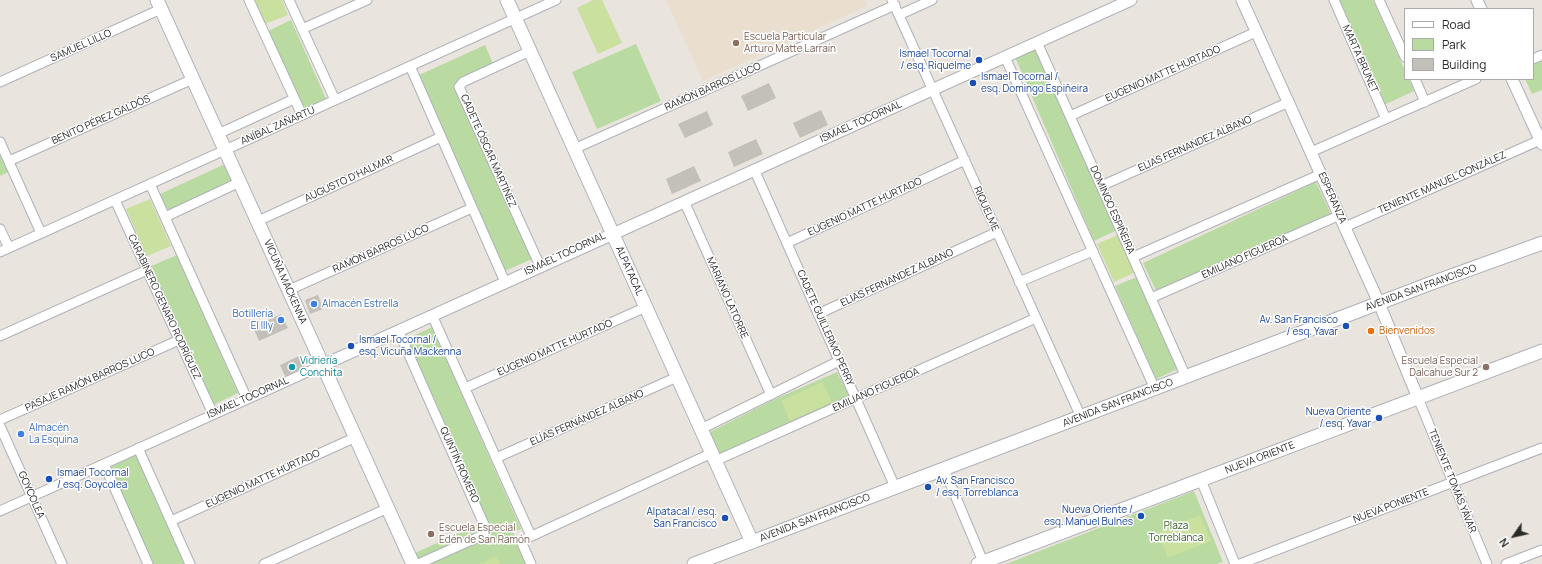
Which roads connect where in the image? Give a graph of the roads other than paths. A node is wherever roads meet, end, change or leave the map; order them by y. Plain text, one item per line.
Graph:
1 (249, 0) edge
2 (289, 0) edge
3 (367, 0) edge
4 (507, 0) edge
5 (556, 0) edge
6 (932, 0) edge
7 (1131, 0) edge
8 (1242, 0) edge
9 (1334, 0) edge
10 (1379, 0) edge
11 (894, 3) edge
12 (159, 4) edge
13 (1113, 4) edge
14 (899, 15) junction
15 (515, 18) junction
16 (302, 29) junction
17 (1256, 32) junction
18 (1037, 42) junction
19 (530, 51) junction
20 (1404, 55) edge
21 (1006, 57) junction
22 (410, 66) junction
23 (193, 79) junction
24 (1415, 80) edge
25 (1474, 80) edge
26 (1512, 80) edge
27 (0, 82) edge
28 (933, 89) junction
29 (294, 99) junction
30 (335, 100) junction
31 (1288, 102) junction
32 (1425, 102) junction
33 (302, 115) junction
34 (1070, 116) junction
35 (1386, 119) junction
36 (218, 134) junction
37 (441, 137) junction
38 (0, 142) edge
39 (1541, 142) edge
40 (574, 149) junction
41 (225, 150) junction
42 (1311, 152) junction
43 (965, 160) junction
44 (9, 161) junction
45 (754, 169) junction
46 (1321, 174) junction
47 (240, 182) junction
48 (150, 184) junction
49 (1101, 186) junction
50 (115, 200) junction
51 (684, 201) junction
52 (472, 208) junction
53 (1340, 215) junction
54 (165, 217) junction
55 (258, 221) junction
56 (1345, 227) junction
57 (0, 230) edge
58 (997, 232) junction
59 (42, 233) junction
60 (612, 233) junction
61 (787, 243) junction
62 (1542, 243) edge
63 (4, 250) edge
64 (1093, 251) junction
65 (1133, 257) junction
66 (540, 266) junction
67 (147, 270) junction
68 (505, 282) junction
69 (1019, 282) junction
70 (289, 290) junction
71 (1151, 298) junction
72 (1379, 303) junction
73 (646, 308) junction
74 (818, 314) junction
75 (432, 315) junction
76 (1036, 318) junction
77 (398, 330) junction
78 (0, 336) edge
79 (179, 340) junction
80 (1542, 351) edge
81 (839, 362) junction
82 (323, 364) junction
83 (677, 377) junction
84 (1186, 377) junction
85 (465, 388) junction
86 (1155, 388) junction
87 (771, 395) junction
88 (1418, 398) junction
89 (246, 399) junction
90 (856, 400) junction
91 (214, 414) junction
92 (1080, 417) junction
93 (0, 420) edge
94 (0, 426) edge
95 (701, 429) junction
96 (356, 437) junction
97 (138, 448) junction
98 (1542, 448) edge
99 (714, 457) junction
100 (496, 458) junction
101 (104, 464) junction
102 (944, 469) junction
103 (1201, 480) junction
104 (1453, 482) junction
105 (896, 487) junction
106 (32, 497) junction
107 (388, 508) junction
108 (0, 511) edge
109 (171, 521) junction
110 (531, 536) junction
111 (752, 542) junction
112 (1542, 550) edge
113 (982, 563) edge
114 (62, 564) edge
115 (148, 564) edge
116 (190, 564) edge
117 (264, 564) edge
118 (413, 564) edge
119 (418, 564) edge
120 (531, 564) edge
121 (694, 564) edge
122 (1235, 564) edge
123 (1240, 564) edge
124 (1486, 564) edge
125 (1506, 564) edge

1 - 29 street
2 - 16 street
3 - 16 street
4 - 15 main road, ALPATACAL
5 - 15 street, ANÍBAL ZAÑARTU
6 - 14 street
7 - 13 street, ISMAEL TOCORNAL
8 - 17 street, ESPERANZA
9 - 35 street, MARTA BRUNET
10 - 20 street
11 - 14 street, RIQUELME
11 - 40 street, RAMÓN BARROS LUCO
12 - 23 main road, VICUÑA MACKENNA
12 - 27 street, SAMUEL LILLO
13 - 18 street, ISMAEL TOCORNAL
14 - 28 street, RIQUELME
15 - 19 main road, ALPATACAL
15 - 22 street, ANÍBAL ZAÑARTU
16 - 30 street
17 - 31 street, ESPERANZA
17 - 34 street, EUGENIO MATTE HURTADO
18 - 21 street, ISMAEL TOCORNAL
18 - 34 street, DOMINGO ESPIÑEIRA
19 - 40 main road, ALPATACAL
19 - 66 street, CADETE ÓSCAR MARTÍNEZ
21 - 28 street, ISMAEL TOCORNAL
21 - 64 street
22 - 30 street, ANÍBAL ZAÑARTU
22 - 37 street
23 - 36 main road, VICUÑA MACKENNA
23 - 44 street, BENITO PÉREZ GALDÓS
24 - 32 street
25 - 32 street
26 - 39 street
28 - 43 street, RIQUELME
28 - 45 street, ISMAEL TOCORNAL
29 - 33 street
29 - 36 street, ANÍBAL ZAÑARTU
30 - 33 street, ANÍBAL ZAÑARTU
31 - 42 street, ESPERANZA
31 - 49 street, ELIAS FERNANDEZ ALBANO
32 - 35 street
33 - 41 street, ANÍBAL ZAÑARTU
34 - 49 street, DOMINGO ESPIÑEIRA
35 - 42 street
36 - 41 main road, VICUÑA MACKENNA
37 - 52 street
37 - 55 street, AUGUSTO D'HALMAR
38 - 44 street
39 - 56 street, TENIENTE MANUEL GONZÁLEZ
40 - 60 main road, ALPATACAL
41 - 47 main road, VICUÑA MACKENNA
41 - 48 street, ANÍBAL ZAÑARTU
42 - 46 street, ESPERANZA
43 - 58 street, RIQUELME
43 - 61 street, EUGENIO MATTE HURTADO
44 - 59 street
45 - 51 street, ISMAEL TOCORNAL
45 - 61 street, CADETE GUILLERMO PERRY
46 - 53 street, ESPERANZA
46 - 65 street
47 - 54 street
47 - 55 main road, VICUÑA MACKENNA
48 - 50 street, ANÍBAL ZAÑARTU
48 - 54 street
49 - 65 street, DOMINGO ESPIÑEIRA
50 - 59 street, ANÍBAL ZAÑARTU
50 - 67 street, CARABINERO GENARO RODRÍGUEZ
51 - 60 street, ISMAEL TOCORNAL
51 - 87 street, MARIANO LATORRE
52 - 68 street
52 - 70 street, RAMÓN BARROS LUCO
53 - 56 street, ESPERANZA
53 - 71 street, EMILIANO FIGUEROA
54 - 89 street
55 - 70 main road, VICUÑA MACKENNA
56 - 72 street, ESPERANZA
57 - 63 street
58 - 69 street, RIQUELME
58 - 74 street, ELIAS FERNANDEZ ALBANO
59 - 63 street, ANÍBAL ZAÑARTU
60 - 66 street, ISMAEL TOCORNAL
60 - 73 main road, ALPATACAL
61 - 74 street, CADETE GUILLERMO PERRY
62 - 72 main road, AVENIDA SAN FRANCISCO
64 - 69 street
64 - 86 street
65 - 71 street, DOMINGO ESPIÑEIRA
66 - 68 street, ISMAEL TOCORNAL
67 - 78 street
67 - 79 street, CARABINERO GENARO RODRÍGUEZ
68 - 75 street, ISMAEL TOCORNAL
69 - 76 street, RIQUELME
70 - 82 main road, VICUÑA MACKENNA
71 - 84 street, DOMINGO ESPIÑEIRA
72 - 84 main road, AVENIDA SAN FRANCISCO
72 - 88 street, ESPERANZA
73 - 83 main road, ALPATACAL
73 - 85 street, EUGENIO MATTE HURTADO
74 - 81 street, CADETE GUILLERMO PERRY
75 - 77 street, ISMAEL TOCORNAL
75 - 85 street
76 - 90 street, EMILIANO FIGUEROA
76 - 92 street, RIQUELME
77 - 82 street, ISMAEL TOCORNAL
77 - 119 street, QUINTÍN ROMERO
79 - 91 street, CARABINERO GENARO RODRÍGUEZ
79 - 93 street, PASAJE RAMÓN BARROS LUCO
80 - 88 main road, NUEVA ORIENTE
81 - 87 street
81 - 90 street, CADETE GUILLERMO PERRY
82 - 89 street, ISMAEL TOCORNAL
82 - 96 main road, VICUÑA MACKENNA
83 - 95 main road, ALPATACAL
83 - 100 street, ELÍAS FERNÁNDEZ ALBANO
84 - 86 main road, AVENIDA SAN FRANCISCO
85 - 100 street
86 - 92 main road, AVENIDA SAN FRANCISCO
87 - 95 street
88 - 103 main road, NUEVA ORIENTE
88 - 104 street, TENIENTE TOMÁS YÁVAR
89 - 91 street, ISMAEL TOCORNAL
90 - 99 street, EMILIANO FIGUEROA
90 - 105 street, CADETE GUILLERMO PERRY
91 - 97 street, ISMAEL TOCORNAL
92 - 102 main road, AVENIDA SAN FRANCISCO
94 - 106 street, GOYCOLEA
95 - 99 main road, ALPATACAL
96 - 107 main road, VICUÑA MACKENNA
96 - 109 street, EUGENIO MATTE HURTADO
97 - 101 street, ISMAEL TOCORNAL
97 - 109 street
98 - 104 street, NUEVA PONIENTE
99 - 110 street, EMILIANO FIGUEROA
99 - 111 main road, ALPATACAL
100 - 110 street
101 - 106 street, ISMAEL TOCORNAL
101 - 115 street
102 - 105 main road, AVENIDA SAN FRANCISCO
102 - 113 street
103 - 113 main road, NUEVA ORIENTE
103 - 122 street
104 - 123 street, NUEVA PONIENTE
104 - 124 street, TENIENTE TOMÁS YÁVAR
105 - 111 main road, AVENIDA SAN FRANCISCO
106 - 108 street, ISMAEL TOCORNAL
106 - 114 street, GOYCOLEA
107 - 117 street
107 - 118 main road, VICUÑA MACKENNA
109 - 116 street
110 - 120 street, EMILIANO FIGUEROA
111 - 121 main road, AVENIDA SAN FRANCISCO
112 - 125 street

